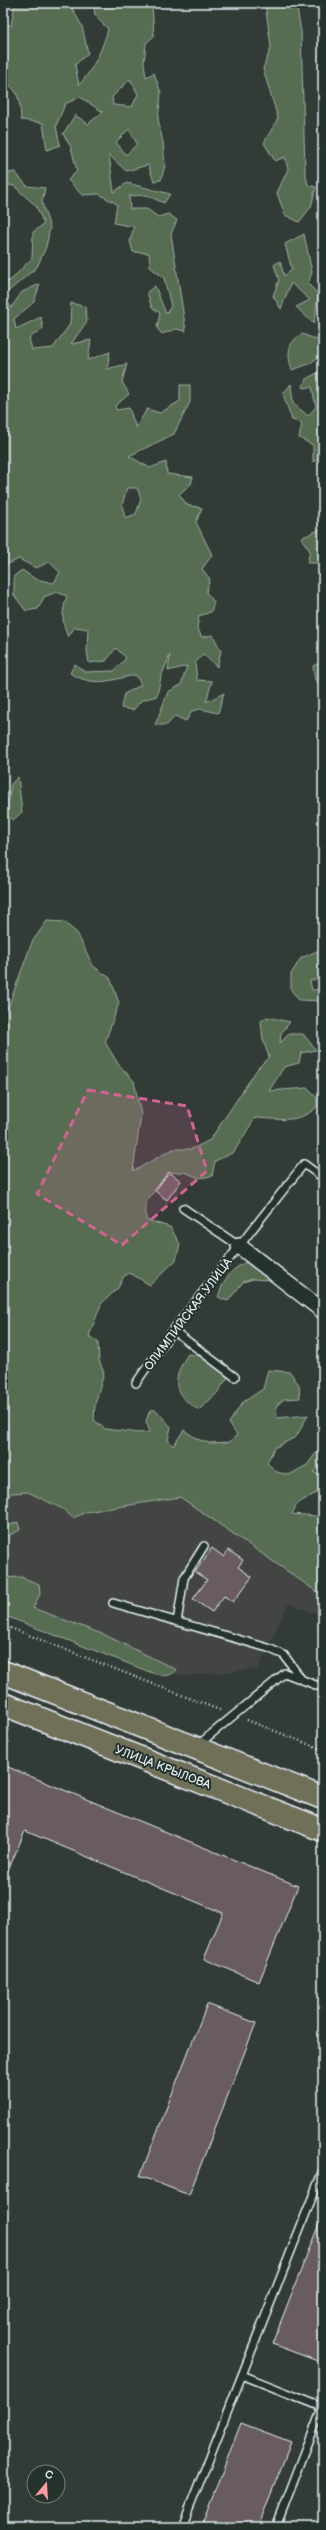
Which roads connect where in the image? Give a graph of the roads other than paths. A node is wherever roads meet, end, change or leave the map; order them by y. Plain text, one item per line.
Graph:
1 (323, 1178) edge
2 (183, 1208) dead end
3 (240, 1246) junction
4 (323, 1311) edge
5 (173, 1330) junction
6 (235, 1377) dead end
7 (136, 1383) dead end
8 (204, 1546) dead end
9 (113, 1603) dead end
10 (177, 1622) junction
11 (3, 1672) edge
12 (302, 1680) junction
13 (323, 1688) edge
14 (3, 1704) edge
15 (196, 1747) junction
16 (323, 1798) edge
17 (323, 1830) edge
18 (323, 2170) edge
19 (242, 2375) junction
20 (323, 2406) edge
21 (182, 2527) edge
22 (276, 2527) edge

1 - 3 lane, ОЛИМПИЙСКАЯ УЛИЦА
2 - 3 lane
3 - 4 street, ОЛИМПИЙСКАЯ УЛИЦА
3 - 5 lane, ОЛИМПИЙСКАЯ УЛИЦА
5 - 6 lane
5 - 7 lane, ОЛИМПИЙСКАЯ УЛИЦА
8 - 10 lane
9 - 10 lane
10 - 12 lane
11 - 15 main road
12 - 13 lane
12 - 15 lane
14 - 17 main road, УЛИЦА КРЫЛОВА
15 - 16 main road
18 - 19 lane
19 - 20 lane
19 - 21 lane
20 - 22 lane

